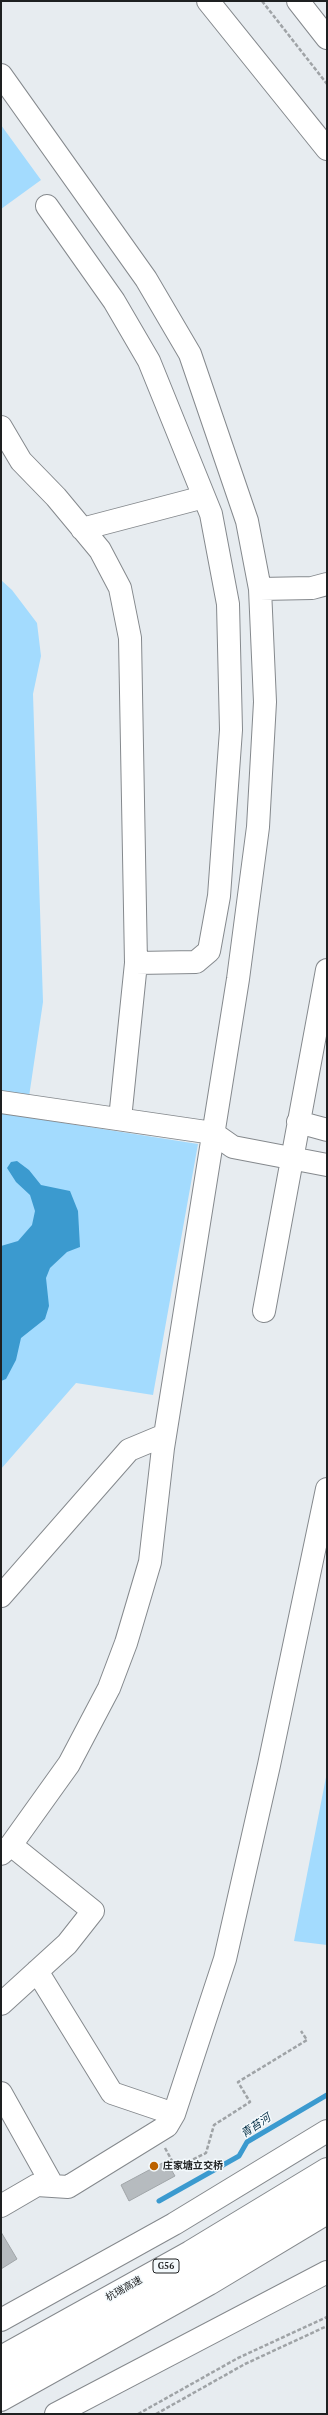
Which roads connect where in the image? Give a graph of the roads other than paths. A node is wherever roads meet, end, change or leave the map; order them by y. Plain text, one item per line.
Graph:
1 (208, 1) edge
2 (298, 1) edge
3 (327, 38) edge
4 (1, 75) edge
5 (327, 150) edge
6 (47, 206) dead end
7 (1, 427) edge
8 (204, 497) junction
9 (82, 529) junction
10 (327, 584) edge
11 (260, 589) junction
12 (136, 963) junction
13 (327, 970) edge
14 (1, 1102) edge
15 (120, 1119) junction
16 (298, 1122) junction
17 (327, 1130) edge
18 (213, 1133) junction
19 (291, 1158) junction
20 (327, 1165) edge
21 (264, 1311) dead end
22 (165, 1435) junction
23 (327, 1489) edge
24 (1, 1596) edge
25 (6, 1850) edge
26 (37, 1971) junction
27 (1, 2004) edge
28 (1, 2093) edge
29 (174, 2114) junction
30 (327, 2131) edge
31 (327, 2169) edge
32 (53, 2186) junction
33 (327, 2190) edge
34 (1, 2206) edge
35 (327, 2213) edge
36 (327, 2261) edge
37 (327, 2272) edge
38 (327, 2281) edge
39 (264, 2303) junction
40 (1, 2320) edge
41 (1, 2357) edge
42 (1, 2379) edge
43 (1, 2400) edge
44 (56, 2414) edge

1 - 5 main road
2 - 3 main road
4 - 11 main road
6 - 8 main road
7 - 9 main road
8 - 9 main road
8 - 12 main road
9 - 12 main road
10 - 11 main road
11 - 18 main road
12 - 15 main road
13 - 16 main road
14 - 15 main road
15 - 18 main road
16 - 17 main road
16 - 19 main road
18 - 19 main road
18 - 22 main road
19 - 20 main road
19 - 21 main road
22 - 24 main road
22 - 25 main road
23 - 29 main road
25 - 26 main road
26 - 27 main road
26 - 29 main road
28 - 32 main road
29 - 32 main road
30 - 40 main road
31 - 41 main road, 杭瑞高速 / G56
32 - 34 main road
33 - 42 main road
35 - 43 main road
36 - 39 main road
37 - 39 main road
38 - 39 main road
39 - 44 main road

